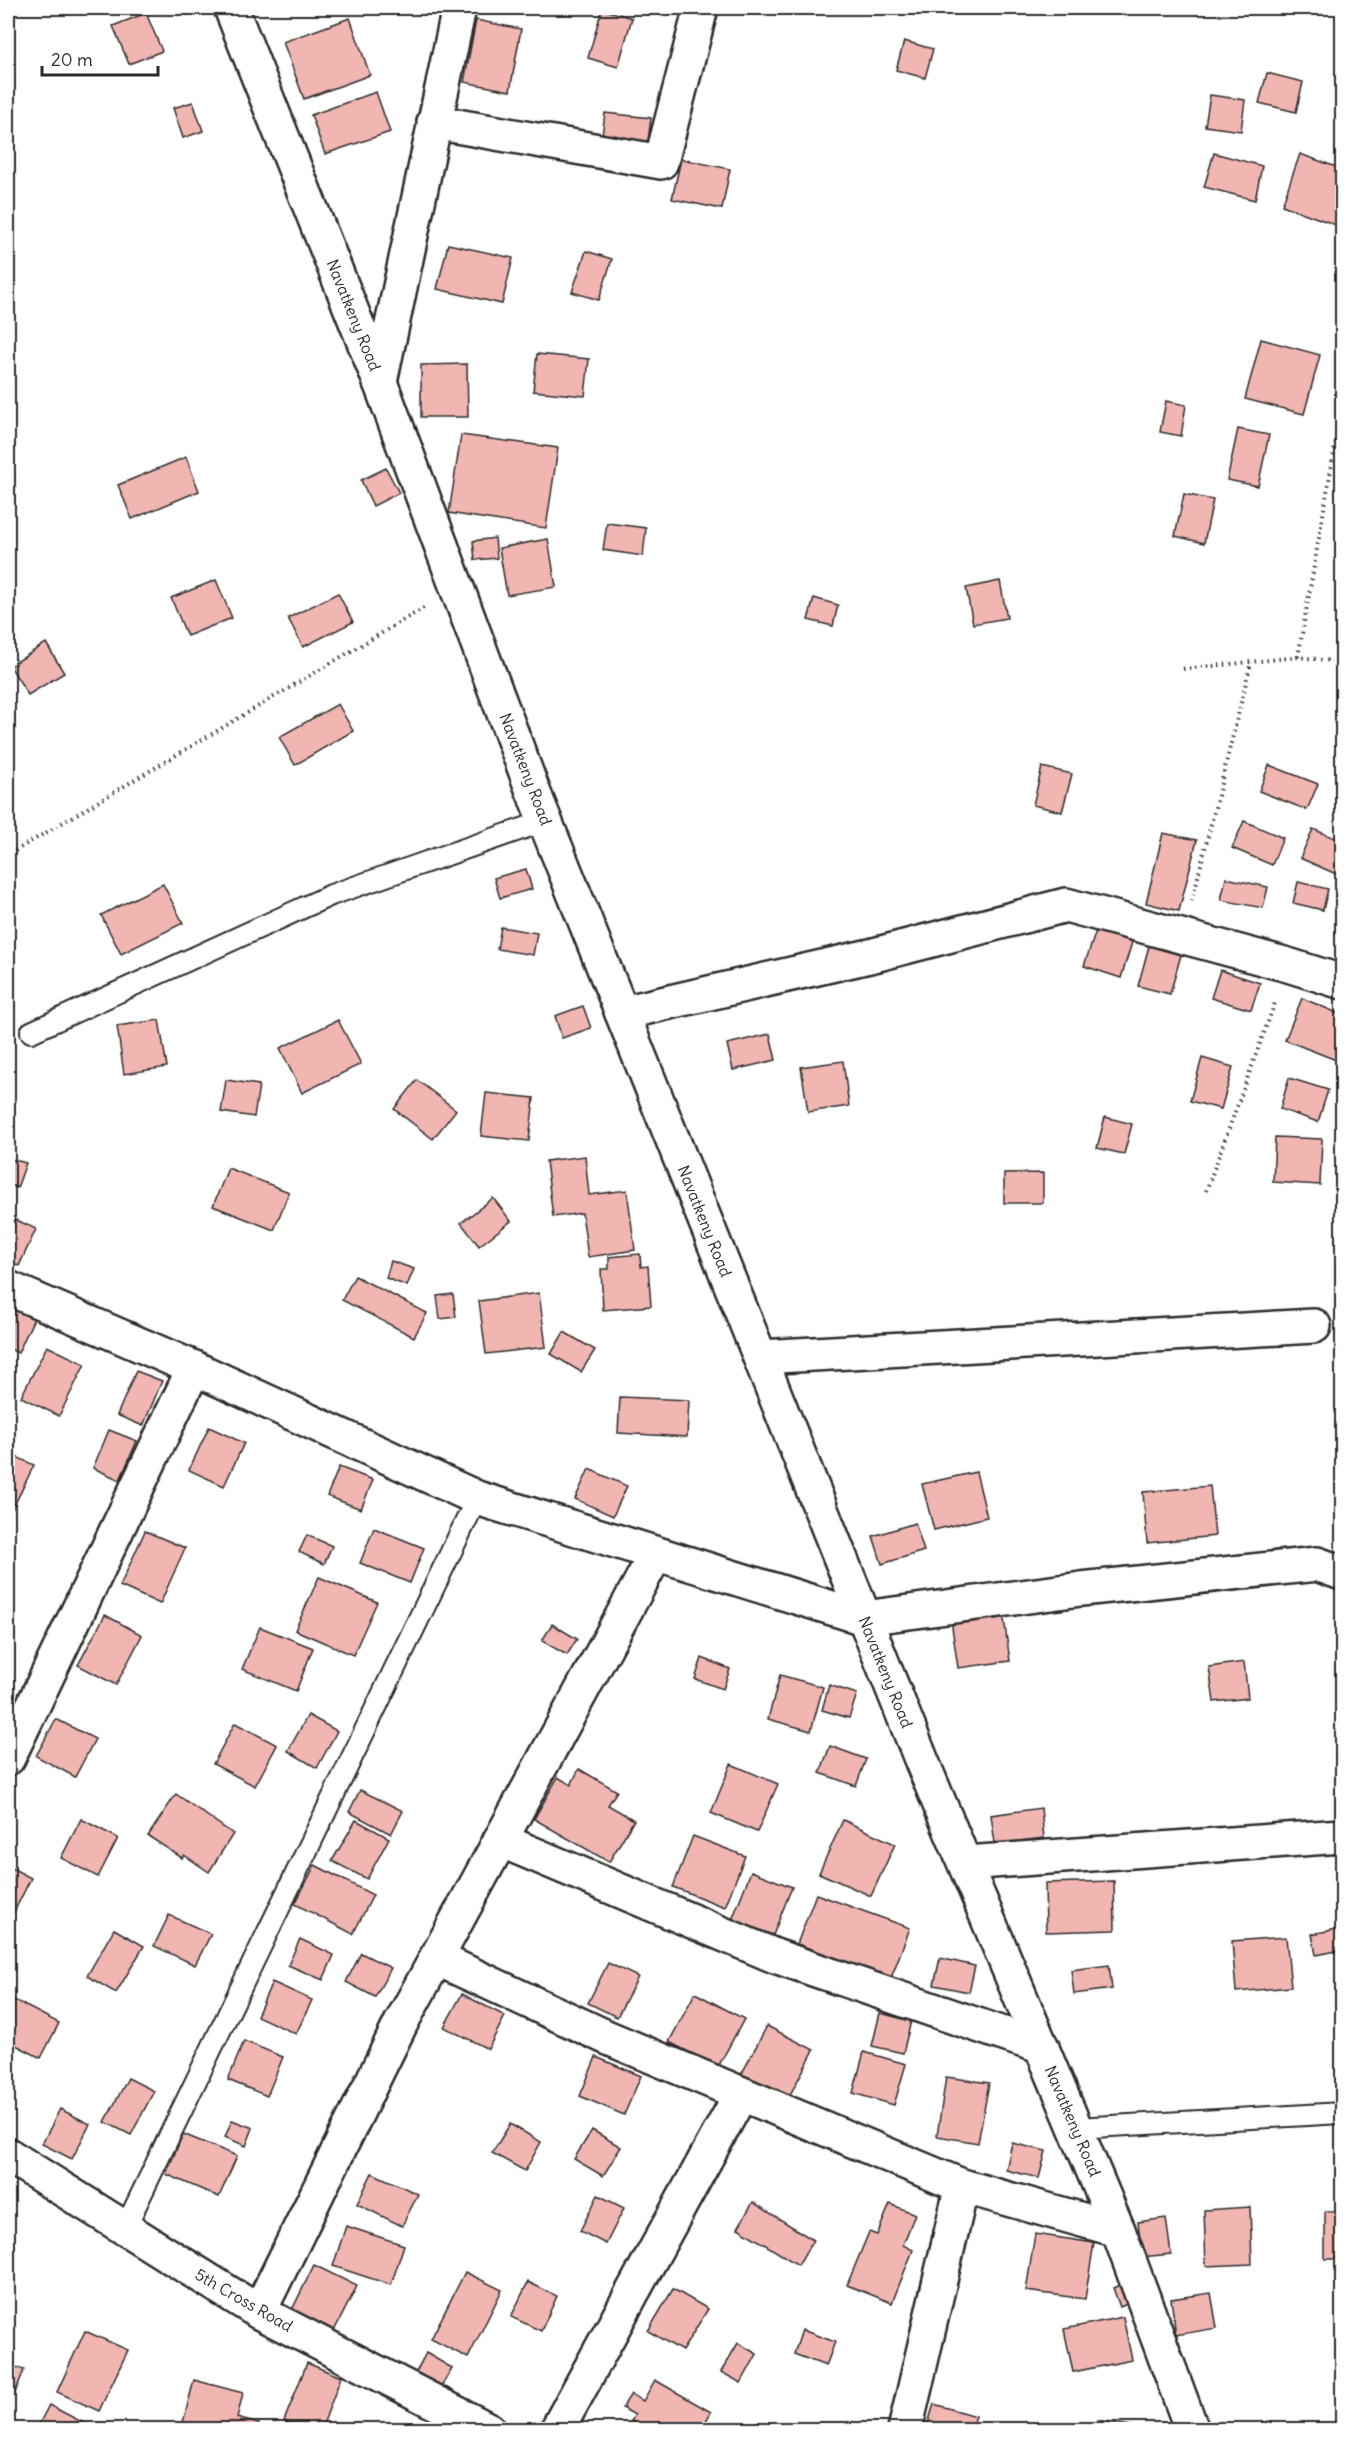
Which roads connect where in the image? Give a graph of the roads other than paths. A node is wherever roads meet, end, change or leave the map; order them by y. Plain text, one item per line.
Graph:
1 (231, 8) edge
2 (459, 8) edge
3 (701, 8) edge
4 (434, 122) junction
5 (380, 382) junction
6 (545, 821) junction
7 (1342, 982) edge
8 (622, 1013) junction
9 (31, 1032) dead end
10 (8, 1288) edge
11 (1314, 1326) dead end
12 (760, 1357) junction
13 (194, 1368) junction
14 (477, 1498) junction
15 (656, 1554) junction
16 (1342, 1573) edge
17 (864, 1618) junction
18 (8, 1758) edge
19 (1342, 1836) edge
20 (500, 1840) junction
21 (964, 1863) junction
22 (436, 1958) junction
23 (1041, 2047) junction
24 (741, 2094) junction
25 (1342, 2113) edge
26 (1076, 2128) junction
27 (8, 2155) edge
28 (962, 2186) junction
29 (125, 2228) junction
30 (1118, 2230) junction
31 (259, 2312) junction
32 (438, 2416) edge
33 (489, 2430) edge
34 (557, 2430) edge
35 (905, 2430) edge
36 (1192, 2430) edge

1 - 5 street, Navatkeny Road
2 - 4 street
3 - 4 street
4 - 5 street
5 - 6 street, Navatkeny Road
6 - 8 street, Navatkeny Road
6 - 9 lane
7 - 8 street
8 - 12 street, Navatkeny Road
10 - 13 street
11 - 12 street
12 - 17 street, Navatkeny Road
13 - 14 street
13 - 18 street
14 - 15 street
14 - 29 lane
15 - 17 street
15 - 20 street
16 - 17 street
17 - 21 street, Navatkeny Road
19 - 21 street
20 - 22 street
20 - 23 street
21 - 23 street, Navatkeny Road
22 - 24 street
22 - 31 street
23 - 26 street, Navatkeny Road
24 - 28 street
24 - 34 street
25 - 26 lane
26 - 30 street, Navatkeny Road
27 - 29 street, 5th Cross Road
28 - 30 street
28 - 35 street
29 - 31 street, 5th Cross Road
30 - 36 street, Navatkeny Road
31 - 32 street, 5th Cross Road
32 - 33 street, 5th Cross Road

